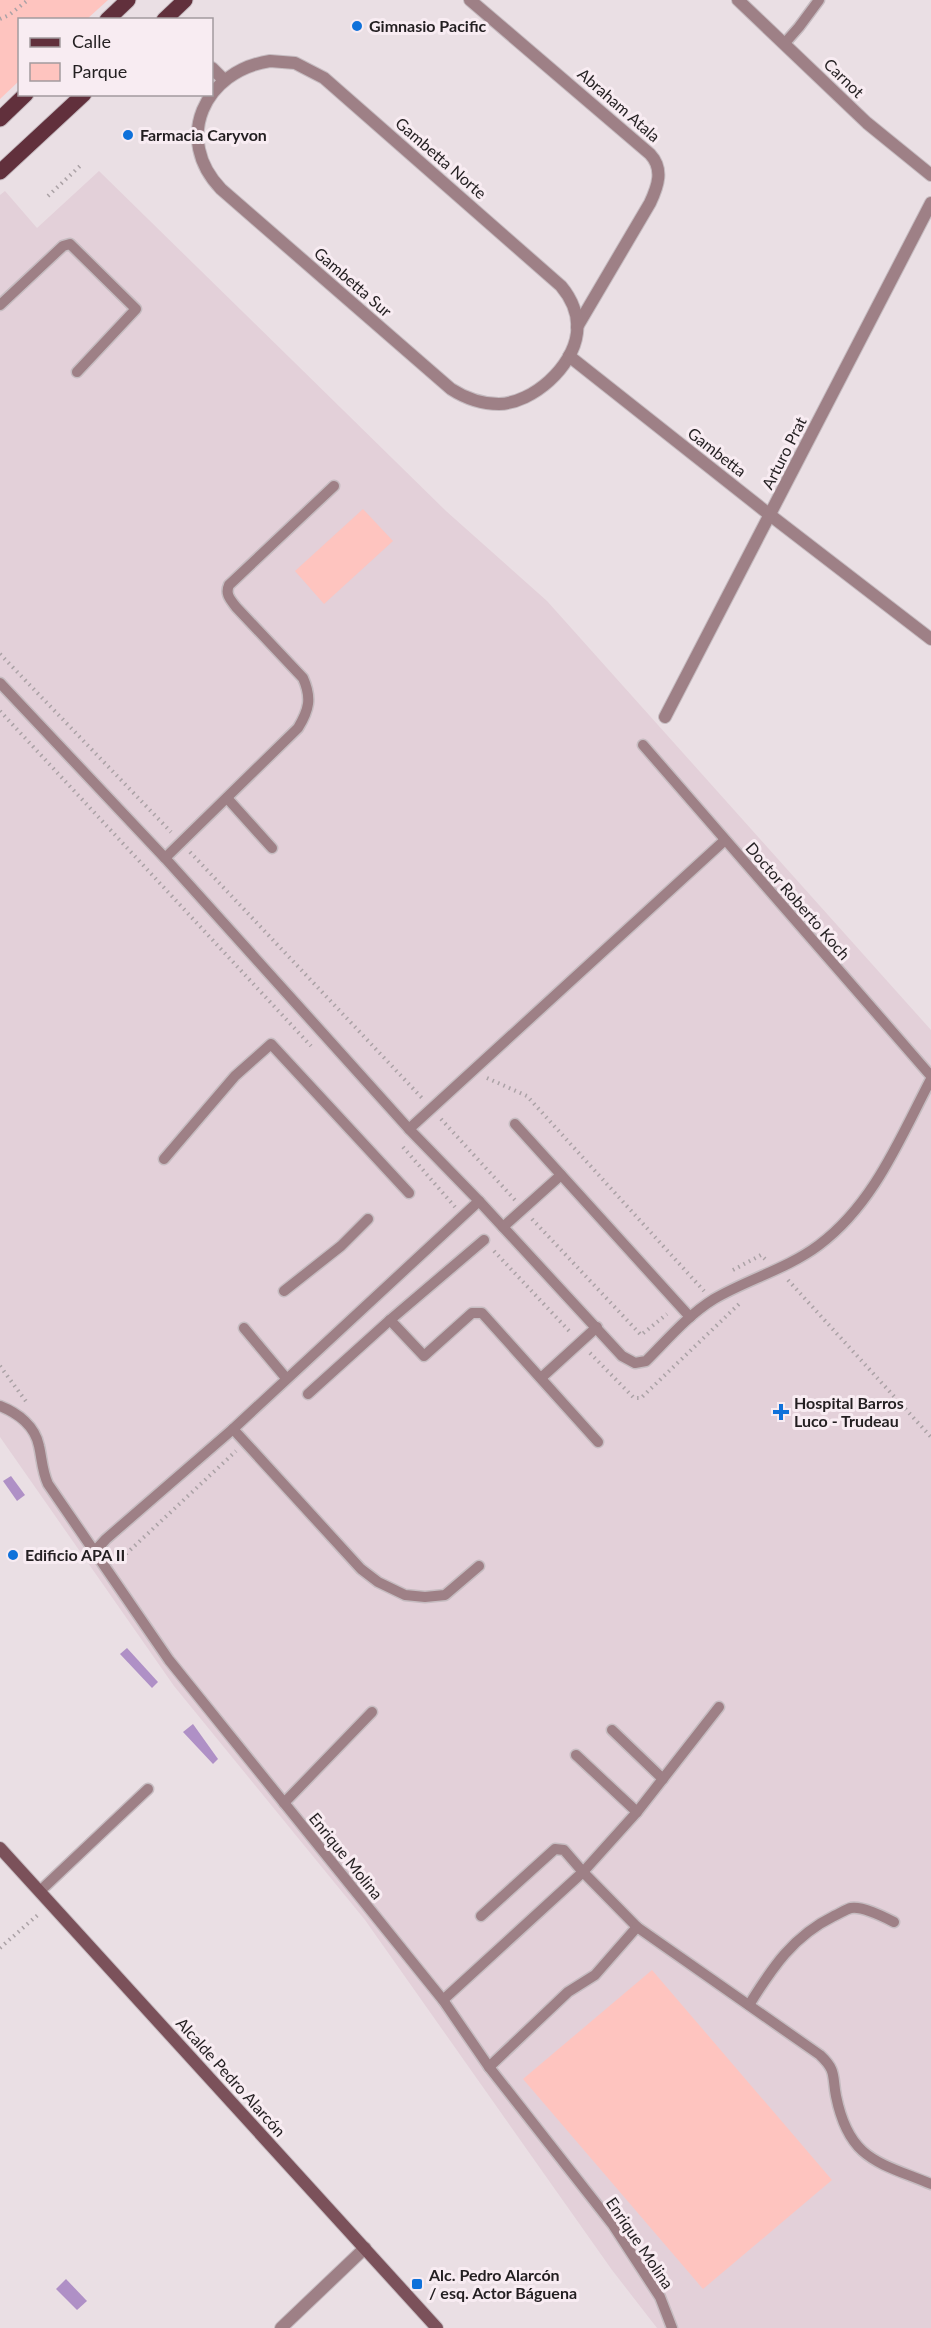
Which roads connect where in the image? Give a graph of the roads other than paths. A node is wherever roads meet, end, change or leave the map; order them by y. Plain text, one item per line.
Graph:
1 (128, 0) edge
2 (185, 0) edge
3 (470, 0) edge
4 (738, 0) edge
5 (819, 0) edge
6 (109, 18) edge
7 (166, 18) edge
8 (784, 44) junction
9 (213, 69) edge
10 (224, 80) junction
11 (213, 93) edge
12 (24, 96) edge
13 (82, 96) edge
14 (210, 96) edge
15 (0, 119) edge
16 (0, 172) edge
17 (931, 176) edge
18 (931, 203) edge
19 (0, 306) edge
20 (577, 327) junction
21 (569, 356) junction
22 (76, 372) dead end
23 (334, 486) dead end
24 (770, 515) junction
25 (931, 639) edge
26 (0, 683) edge
27 (665, 717) dead end
28 (643, 745) dead end
29 (227, 798) junction
30 (725, 840) junction
31 (272, 848) dead end
32 (165, 858) junction
33 (931, 1078) edge
34 (514, 1124) dead end
35 (409, 1129) junction
36 (164, 1159) dead end
37 (561, 1175) junction
38 (409, 1193) dead end
39 (479, 1201) junction
40 (368, 1219) dead end
41 (503, 1227) junction
42 (484, 1240) road end
43 (284, 1291) dead end
44 (690, 1317) junction
45 (390, 1320) junction
46 (597, 1327) junction
47 (244, 1328) dead end
48 (286, 1378) junction
49 (541, 1378) junction
50 (308, 1394) dead end
51 (0, 1407) edge
52 (233, 1429) junction
53 (598, 1442) dead end
54 (95, 1551) junction
55 (479, 1566) dead end
56 (718, 1707) dead end
57 (372, 1712) dead end
58 (612, 1730) dead end
59 (576, 1755) dead end
60 (663, 1779) junction
61 (148, 1789) dead end
62 (284, 1803) junction
63 (638, 1812) junction
64 (0, 1848) edge
65 (583, 1872) junction
66 (40, 1891) junction
67 (481, 1916) dead end
68 (894, 1922) dead end
69 (637, 1927) junction
70 (443, 2000) junction
71 (749, 2005) junction
72 (489, 2067) junction
73 (931, 2184) edge
74 (365, 2248) junction
75 (281, 2328) edge
76 (437, 2328) edge
77 (672, 2328) edge

1 - 6 main road
2 - 7 main road
3 - 20 street, Abraham Atala
4 - 8 street, Carnot
5 - 8 lane
8 - 17 street, Carnot
9 - 10 street
10 - 11 street, Gambetta Sur
10 - 20 street, Gambetta Norte
12 - 15 main road
13 - 16 main road
14 - 21 street, Gambetta Sur
18 - 24 street, Arturo Prat
19 - 22 lane
20 - 21 street, Gambetta Norte
21 - 24 street, Gambetta
23 - 29 lane
24 - 25 street, Gambetta
24 - 27 street, Arturo Prat
26 - 32 lane
28 - 30 lane, Doctor Roberto Koch
29 - 31 lane
29 - 32 lane
30 - 33 lane, Doctor Roberto Koch
30 - 35 lane
32 - 35 lane
33 - 44 lane
34 - 37 lane
35 - 39 lane
36 - 38 lane
37 - 41 lane
37 - 44 lane
39 - 41 lane
39 - 48 lane
40 - 43 lane
41 - 46 lane
42 - 45 lane
44 - 46 lane
45 - 49 lane
45 - 50 lane
46 - 49 lane
47 - 48 lane
48 - 52 lane
49 - 53 lane
51 - 54 lane, Enrique Molina
52 - 54 lane
52 - 55 lane
54 - 62 lane, Enrique Molina
56 - 60 lane
57 - 62 lane
58 - 60 lane
59 - 63 lane
60 - 63 lane
61 - 66 lane
62 - 70 lane, Enrique Molina
63 - 65 lane
64 - 66 street, Alcalde Pedro Alarcón
65 - 67 lane
65 - 69 lane
65 - 70 lane
66 - 74 street, Alcalde Pedro Alarcón
68 - 71 lane
69 - 71 lane
69 - 72 lane
70 - 72 lane, Enrique Molina
71 - 73 lane
72 - 77 lane, Enrique Molina
74 - 75 street
74 - 76 street, Alcalde Pedro Alarcón

